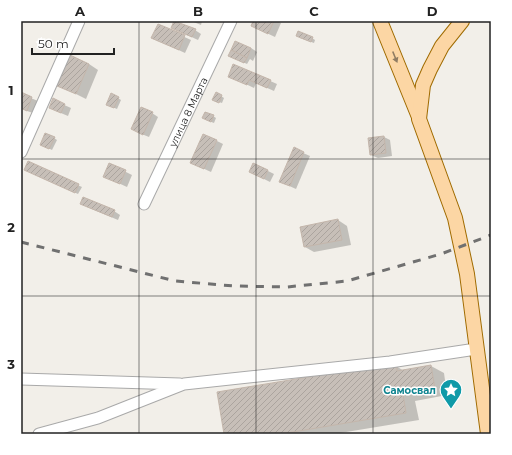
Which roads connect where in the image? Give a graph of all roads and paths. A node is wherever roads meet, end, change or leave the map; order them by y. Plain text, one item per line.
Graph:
1 (79, 21) edge
2 (231, 21) edge
3 (380, 21) edge
4 (462, 21) edge
5 (420, 119) junction
6 (21, 152) edge
7 (144, 204) dead end
8 (476, 349) junction
9 (21, 379) edge
10 (184, 384) junction
11 (486, 392) edge
12 (39, 434) edge
13 (488, 434) edge

1 - 6 street
2 - 7 street, улица 8 Марта
3 -> 5 main road
4 - 5 main road
5 - 8 main road
8 - 10 street
8 - 11 main road
9 - 10 street
10 - 12 street
11 - 13 main road

